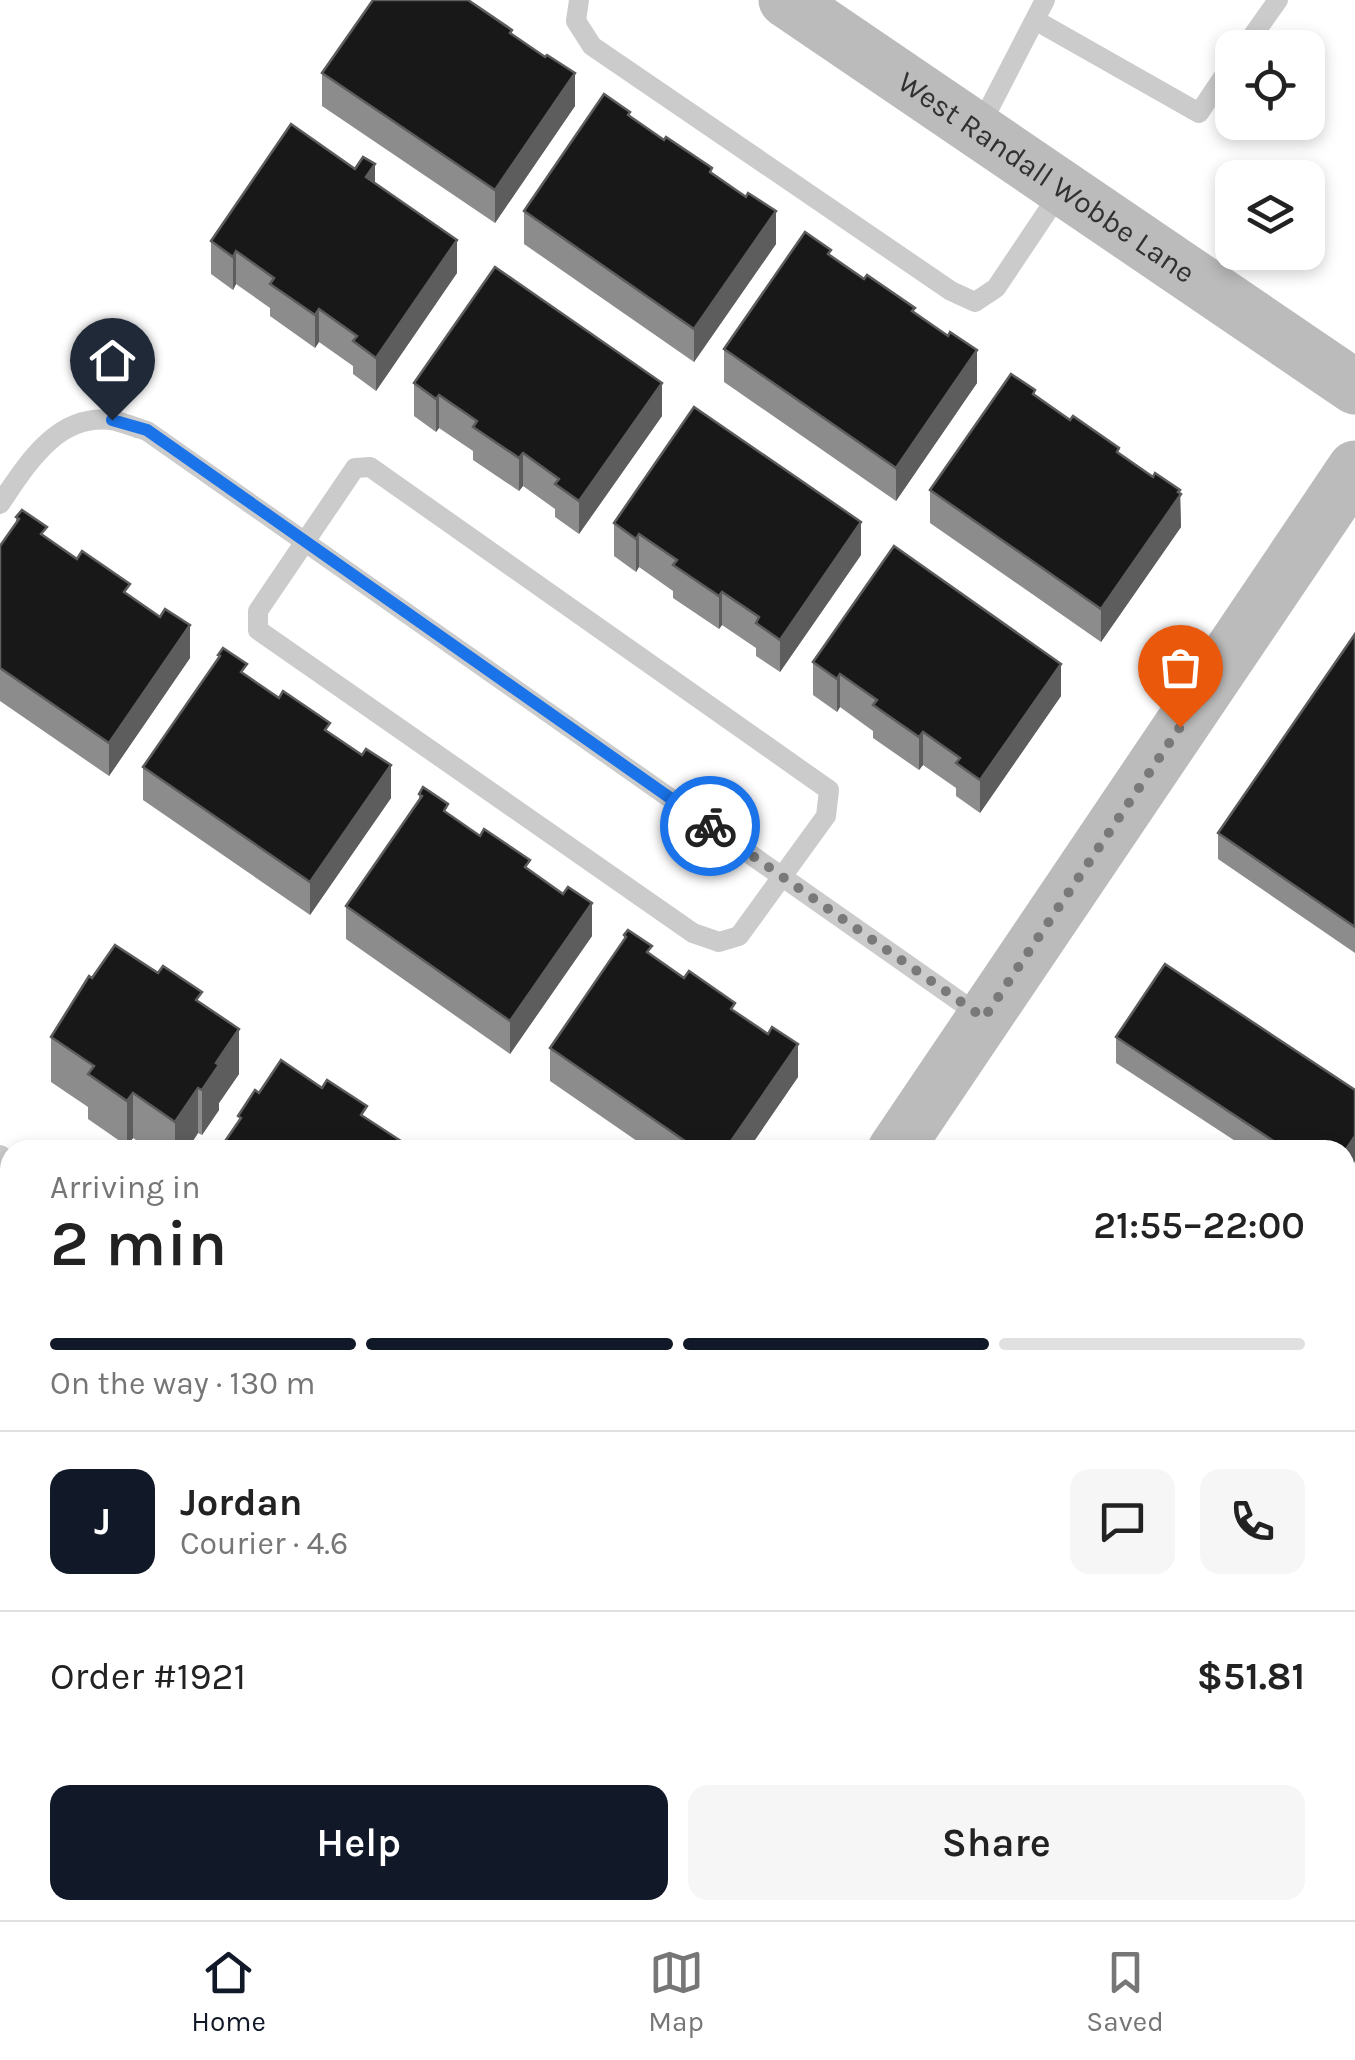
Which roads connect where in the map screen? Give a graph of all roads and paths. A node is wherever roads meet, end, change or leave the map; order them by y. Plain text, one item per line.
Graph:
1 (579, 0) edge
2 (786, 0) edge
3 (1045, 0) edge
4 (1278, 0) edge
5 (1035, 20) junction
6 (1257, 30) edge
7 (1215, 89) edge
8 (978, 130) junction
9 (1062, 188) junction
10 (1355, 387) edge
11 (1355, 468) edge
12 (0, 504) edge
13 (305, 541) junction
14 (781, 876) junction
15 (984, 1018) junction
16 (903, 1140) edge

1 - 9 lane
2 - 8 street, West Randall Wobbe Lane
3 - 5 lane
4 - 6 lane
5 - 7 lane
5 - 8 lane
8 - 9 street, West Randall Wobbe Lane
9 - 10 street, West Randall Wobbe Lane
11 - 15 street
12 - 13 lane
13 - 14 lane
13 - 14 lane
13 - 14 lane
14 - 15 lane
15 - 16 street

